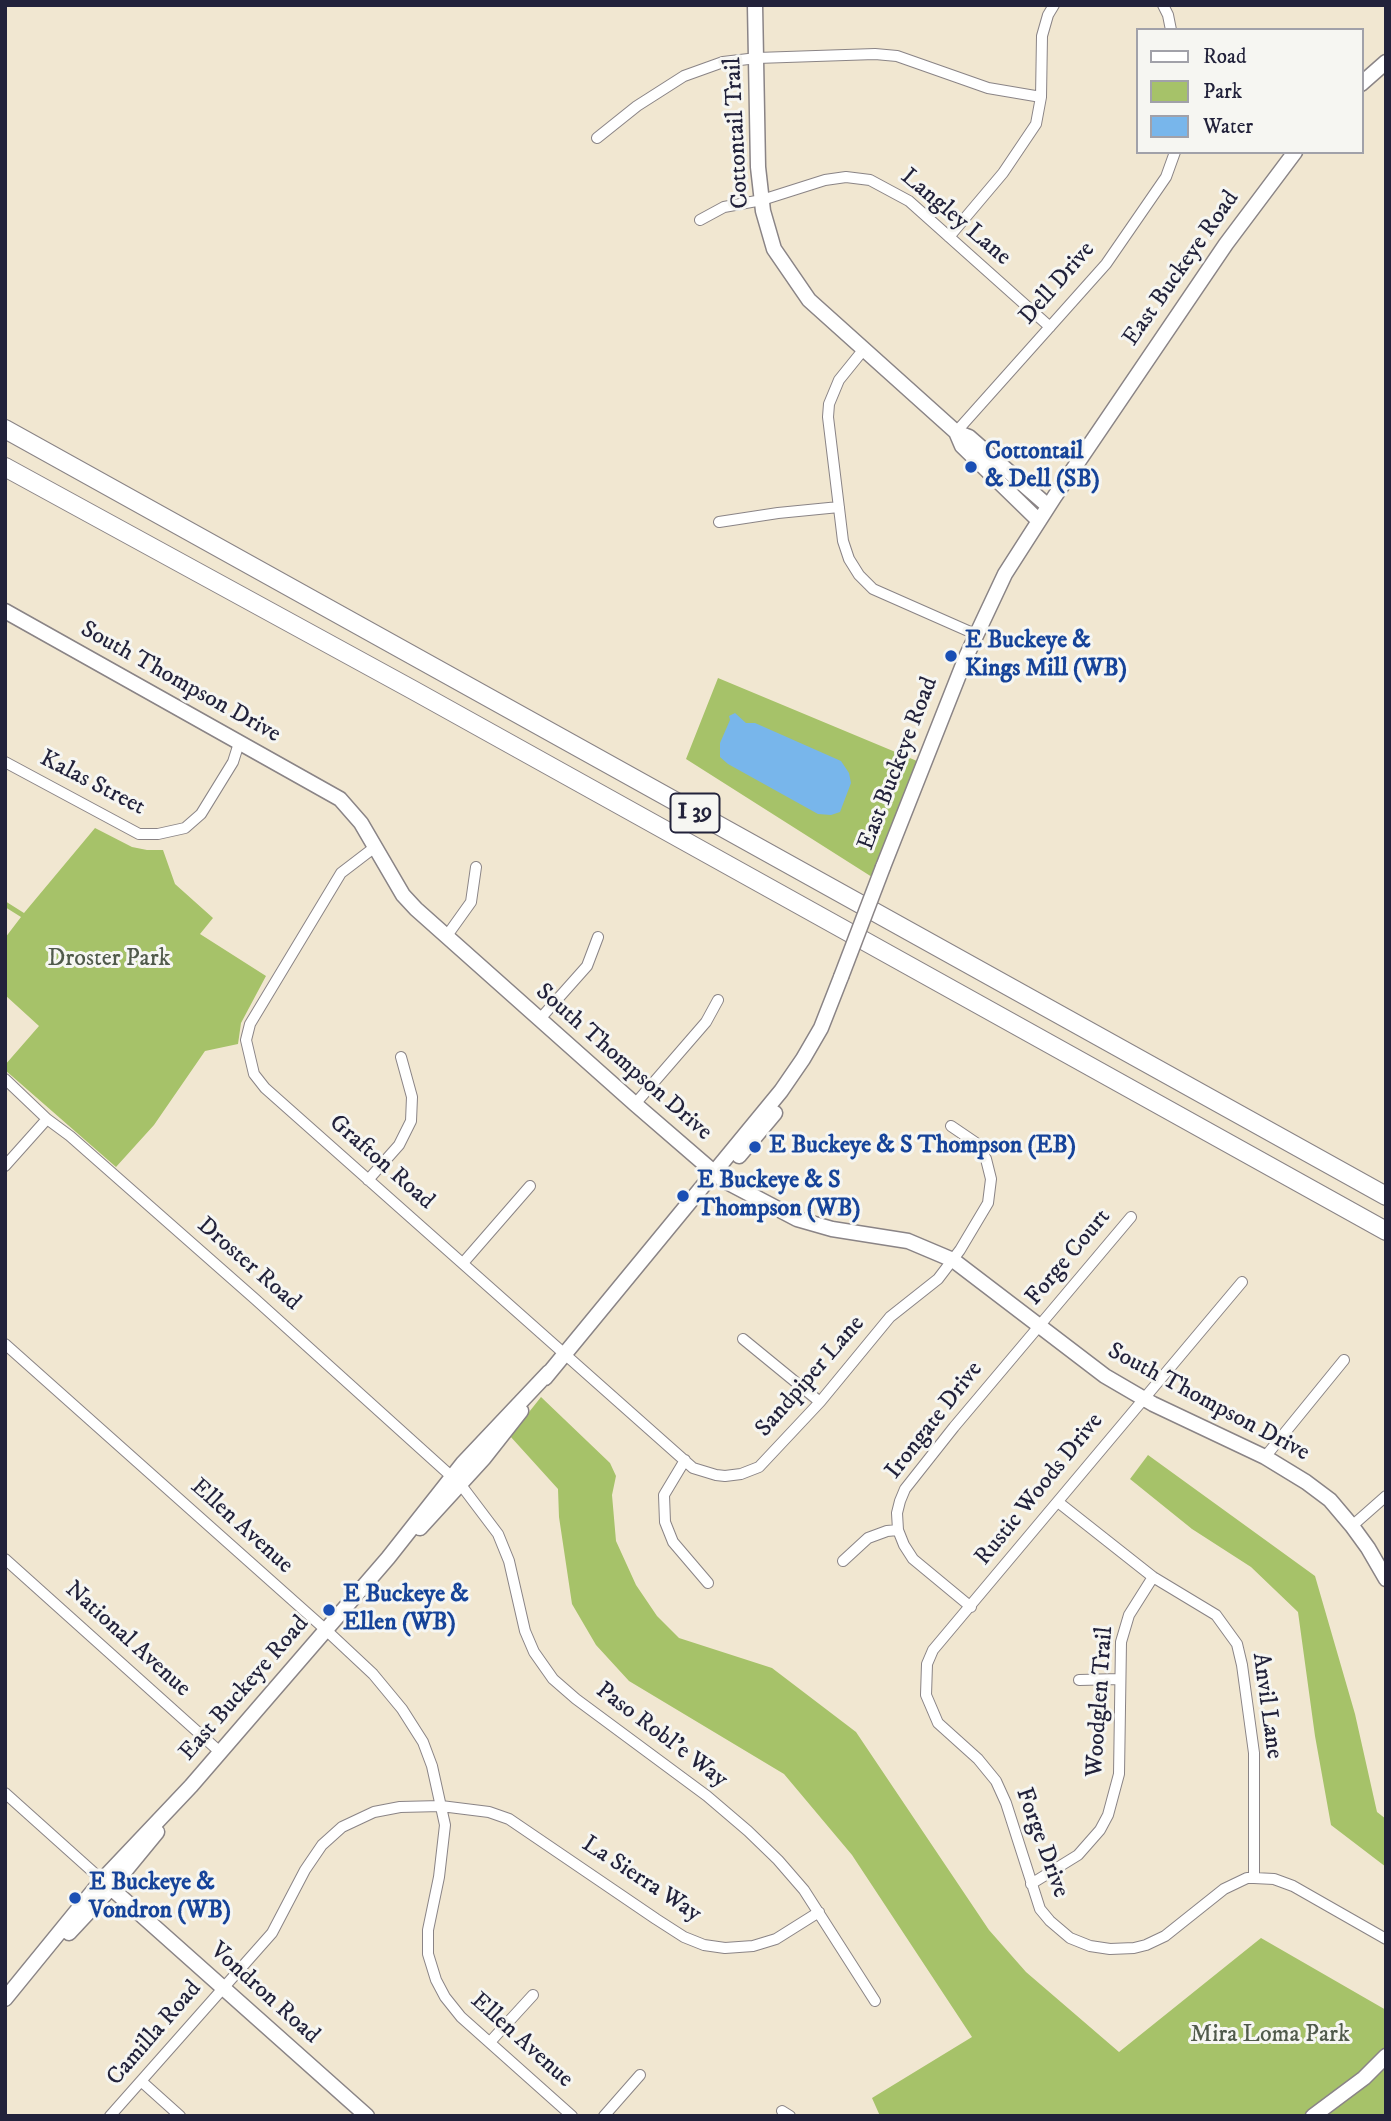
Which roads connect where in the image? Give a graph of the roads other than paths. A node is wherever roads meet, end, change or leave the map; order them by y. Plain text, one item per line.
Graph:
1 (755, 5) edge
2 (1054, 5) edge
3 (1163, 5) edge
4 (1171, 28) edge
5 (757, 58) junction
6 (1386, 62) edge
7 (1363, 82) edge
8 (1041, 97) junction
9 (597, 138) dead end
10 (1174, 154) edge
11 (1294, 154) edge
12 (761, 200) junction
13 (700, 220) dead end
14 (949, 237) junction
15 (1049, 327) junction
16 (864, 349) junction
17 (5, 429) edge
18 (956, 432) junction
19 (5, 467) edge
20 (1048, 506) junction
21 (839, 507) junction
22 (1039, 521) junction
23 (719, 522) dead end
24 (5, 611) edge
25 (975, 634) junction
26 (239, 743) junction
27 (5, 762) edge
28 (375, 847) junction
29 (476, 867) dead end
30 (446, 937) junction
31 (598, 937) dead end
32 (718, 1000) dead end
33 (539, 1020) junction
34 (401, 1057) dead end
35 (5, 1079) edge
36 (635, 1104) junction
37 (47, 1119) junction
38 (951, 1125) dead end
39 (5, 1166) edge
40 (717, 1175) junction
41 (368, 1180) junction
42 (530, 1186) dead end
43 (1386, 1196) edge
44 (1131, 1217) dead end
45 (1386, 1231) edge
46 (953, 1260) junction
47 (463, 1263) junction
48 (1242, 1282) dead end
49 (1038, 1327) junction
50 (743, 1339) dead end
51 (5, 1344) edge
52 (564, 1354) junction
53 (1344, 1360) dead end
54 (1142, 1399) junction
55 (820, 1402) junction
56 (1265, 1457) junction
57 (685, 1460) junction
58 (456, 1481) junction
59 (1386, 1496) edge
60 (1058, 1502) junction
61 (1352, 1526) junction
62 (898, 1530) junction
63 (5, 1559) edge
64 (844, 1561) dead end
65 (1153, 1577) junction
66 (1386, 1579) edge
67 (708, 1583) dead end
68 (971, 1607) junction
69 (326, 1630) junction
70 (1120, 1679) junction
71 (1079, 1680) dead end
72 (220, 1752) junction
73 (5, 1793) edge
74 (442, 1806) junction
75 (1254, 1878) junction
76 (106, 1884) junction
77 (1031, 1884) junction
78 (819, 1912) junction
79 (1386, 1939) edge
80 (223, 1988) junction
81 (533, 1995) dead end
82 (5, 1998) edge
83 (875, 2001) dead end
84 (490, 2042) junction
85 (1386, 2056) edge
86 (640, 2075) dead end
87 (141, 2081) junction
88 (110, 2116) edge
89 (180, 2116) edge
90 (367, 2116) edge
91 (572, 2116) edge
92 (604, 2116) edge
93 (1312, 2116) edge

1 - 5 street, Cottontail Trail
2 - 8 street
3 - 4 street
5 - 8 street
5 - 9 street
5 - 12 street, Cottontail Trail
6 - 7 street
8 - 14 street
10 - 15 street, Dell Drive
11 - 20 street, East Buckeye Road
12 - 13 street, Langley Lane
12 - 14 street, Langley Lane
12 - 16 street, Cottontail Trail
14 - 15 street, Langley Lane
15 - 18 street, Dell Drive
16 - 18 street, Cottontail Trail
16 - 21 street
17 - 43 highway, I 39
18 - 20 street, Cottontail Trail
18 - 22 street, Cottontail Trail
19 - 45 highway, I 39
20 - 22 street, East Buckeye Road
21 - 23 street
21 - 25 street
22 - 25 street, East Buckeye Road
24 - 26 street, South Thompson Drive
25 - 40 street, East Buckeye Road, bridge
26 - 27 street, Kalas Street
26 - 28 street, South Thompson Drive
28 - 30 street, South Thompson Drive
28 - 41 street, Grafton Road
29 - 30 street
30 - 33 street, South Thompson Drive
31 - 33 street
32 - 36 street
33 - 36 street, South Thompson Drive
34 - 41 street
35 - 37 street, Droster Road
36 - 40 street, South Thompson Drive
37 - 39 street
37 - 58 street, Droster Road
38 - 46 street, Sandpiper Lane
40 - 46 street, South Thompson Drive
40 - 52 street, East Buckeye Road
41 - 47 street, Grafton Road
42 - 47 street
44 - 49 street, Forge Court
46 - 49 street, South Thompson Drive
46 - 55 street, Sandpiper Lane
47 - 52 street, Grafton Road
48 - 54 street, Rustic Woods Drive
49 - 54 street, South Thompson Drive
49 - 62 street, Irongate Drive
50 - 55 street
51 - 69 street, Ellen Avenue
52 - 57 street, Grafton Road
52 - 58 street, East Buckeye Road
53 - 56 street
54 - 56 street, South Thompson Drive
54 - 60 street, Rustic Woods Drive
55 - 57 street, Sandpiper Lane
56 - 61 street, South Thompson Drive
57 - 67 street
58 - 69 street, East Buckeye Road
58 - 78 street, Paso Robl'e Way
59 - 61 street
60 - 65 street, Anvil Lane
60 - 68 street, Rustic Woods Drive
61 - 66 street, South Thompson Drive
62 - 64 street
62 - 68 street
63 - 72 street, National Avenue
65 - 70 street, Woodglen Trail
65 - 75 street, Anvil Lane
68 - 77 street, Forge Drive
69 - 72 street, East Buckeye Road
69 - 74 street, Ellen Avenue
70 - 71 street
70 - 77 street, Woodglen Trail
72 - 76 street, East Buckeye Road
73 - 76 street, Vondron Road
74 - 78 street, La Sierra Way
74 - 80 street, Camilla Road
74 - 84 street, Ellen Avenue
75 - 77 street, Forge Drive
75 - 79 street
76 - 80 street, Vondron Road
76 - 82 street, East Buckeye Road
78 - 83 street, Paso Robl'e Way
80 - 87 street, Camilla Road
80 - 90 street, Vondron Road
81 - 84 street
84 - 91 street, Ellen Avenue
85 - 93 street
86 - 92 street
87 - 88 street, Camilla Road
87 - 89 street

